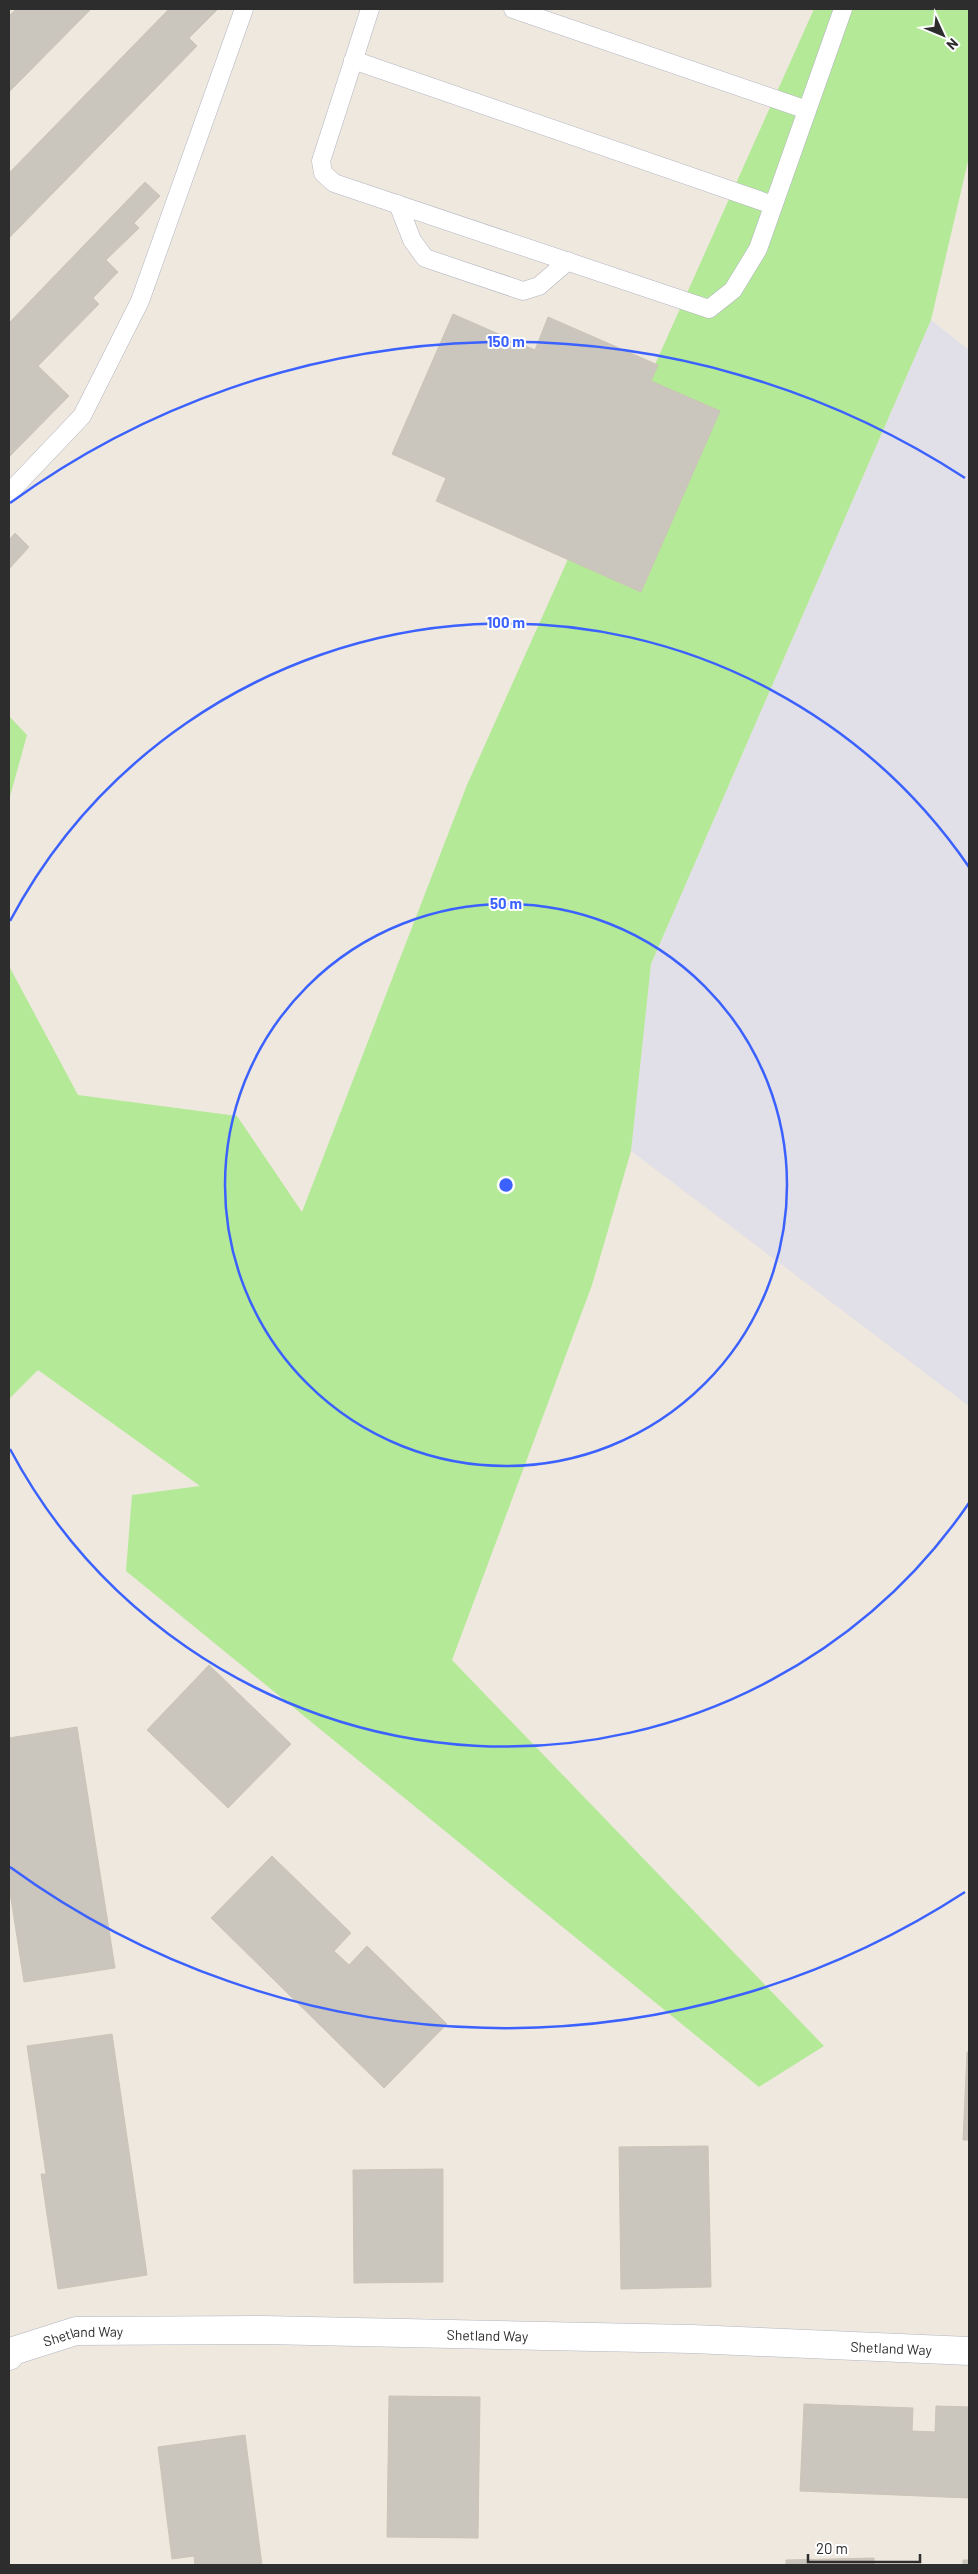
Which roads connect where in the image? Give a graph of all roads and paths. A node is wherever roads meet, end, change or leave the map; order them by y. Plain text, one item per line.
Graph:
1 (244, 9) edge
2 (370, 9) edge
3 (513, 9) edge
4 (843, 9) edge
5 (353, 60) junction
6 (806, 110) junction
7 (398, 204) junction
8 (773, 205) junction
9 (568, 261) junction
10 (9, 493) edge
11 (969, 2350) edge
12 (9, 2356) edge

1 - 10 lane
2 - 5 lane
3 - 6 lane
4 - 6 lane
5 - 7 lane
5 - 8 lane
6 - 8 lane
7 - 9 lane
7 - 9 lane
8 - 9 lane
11 - 12 street, Shetland Way

